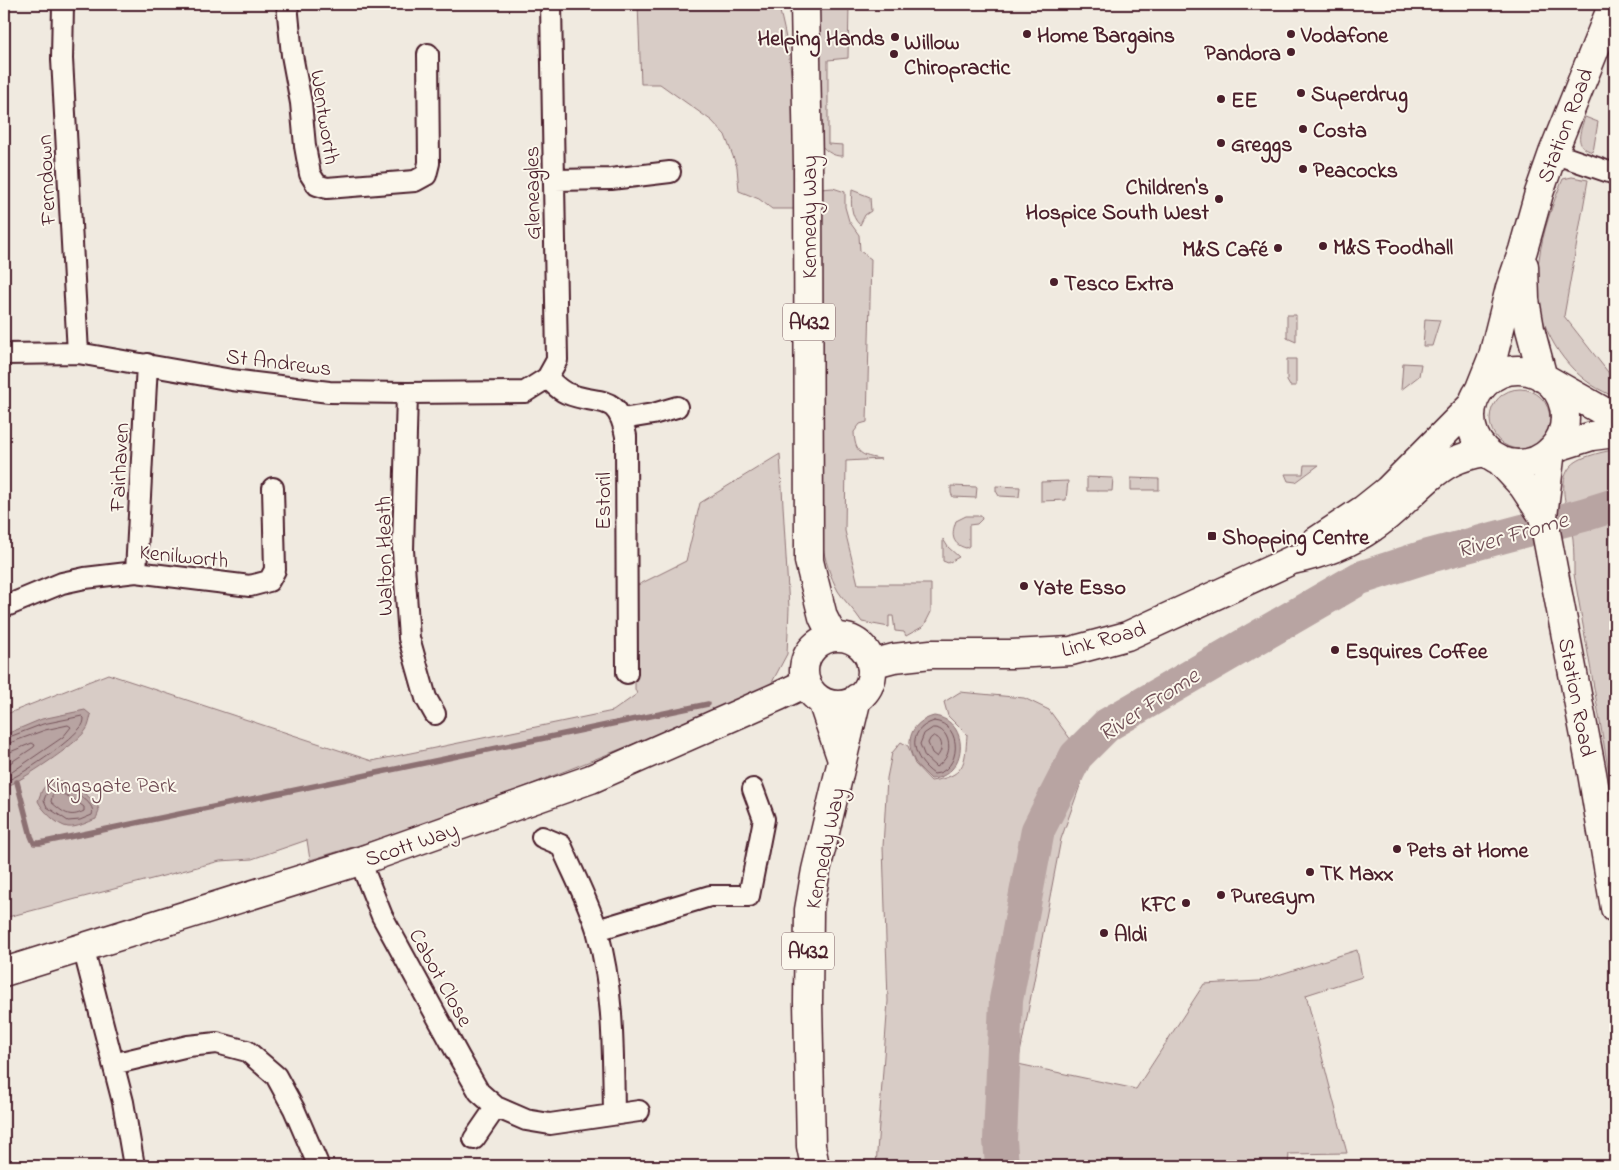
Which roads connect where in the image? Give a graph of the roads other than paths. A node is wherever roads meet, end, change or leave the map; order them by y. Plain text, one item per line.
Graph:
1 (62, 4) edge
2 (287, 4) edge
3 (551, 4) edge
4 (806, 4) edge
5 (1613, 4) edge
6 (428, 54) dead end
7 (1553, 153) junction
8 (670, 172) dead end
9 (1615, 174) edge
10 (555, 180) junction
11 (1523, 250) junction
12 (78, 353) junction
13 (4, 354) edge
14 (147, 364) junction
15 (547, 378) junction
16 (1545, 379) junction
17 (407, 393) junction
18 (1476, 398) junction
19 (677, 407) dead end
20 (622, 418) junction
21 (1615, 418) edge
22 (1615, 432) edge
23 (1552, 449) junction
24 (1492, 456) junction
25 (273, 488) dead end
26 (1543, 516) junction
27 (1292, 560) junction
28 (136, 572) junction
29 (4, 607) edge
30 (834, 637) junction
31 (871, 664) junction
32 (627, 673) dead end
33 (814, 692) junction
34 (857, 698) junction
35 (435, 714) dead end
36 (842, 760) junction
37 (753, 789) dead end
38 (542, 837) dead end
39 (360, 861) junction
40 (1615, 908) edge
41 (596, 930) junction
42 (83, 947) junction
43 (4, 972) edge
44 (113, 1064) junction
45 (496, 1107) junction
46 (639, 1111) dead end
47 (614, 1114) junction
48 (474, 1139) dead end
49 (811, 1159) edge
50 (318, 1162) edge
51 (134, 1166) edge

1 - 12 street, Ferndown
2 - 6 street, Wentworth
3 - 10 street, Gleneagles
4 - 30 main road, Kennedy Way / A432
5 - 7 main road, Station Road
7 - 9 street
7 - 11 main road, Station Road
8 - 10 street
10 - 15 street, Gleneagles
11 - 16 main road, Station Road
11 - 18 main road, Station Road
12 - 13 street, St Andrews
12 - 14 street, St Andrews
14 - 17 street, St Andrews
14 - 28 street, Fairhaven
15 - 17 street, St Andrews
15 - 20 street
16 - 18 main road
16 - 21 main road
16 - 23 main road
17 - 35 street, Walton Heath
18 - 24 main road
18 - 27 main road, Link Road
19 - 20 street
20 - 32 street, Estoril
22 - 23 main road
23 - 24 main road
23 - 26 main road, Station Road
24 - 26 main road, Station Road
24 - 27 main road, Link Road
25 - 28 street, Kenilworth
26 - 40 main road, Station Road
27 - 31 main road, Link Road
28 - 29 street, Kenilworth
30 - 31 main road
30 - 33 main road, A432
31 - 34 main road, A432
33 - 34 main road
33 - 36 main road, Kennedy Way / A432
33 - 39 main road, Scott Way
34 - 36 main road, Kennedy Way / A432
36 - 49 main road, Kennedy Way / A432
37 - 41 street
38 - 41 street
39 - 42 main road, Scott Way
39 - 45 street, Cabot Close
41 - 47 street
42 - 43 main road, Scott Way
42 - 44 street
44 - 50 street
44 - 51 street
45 - 47 street, Cabot Close
45 - 48 street
46 - 47 street, Cabot Close

